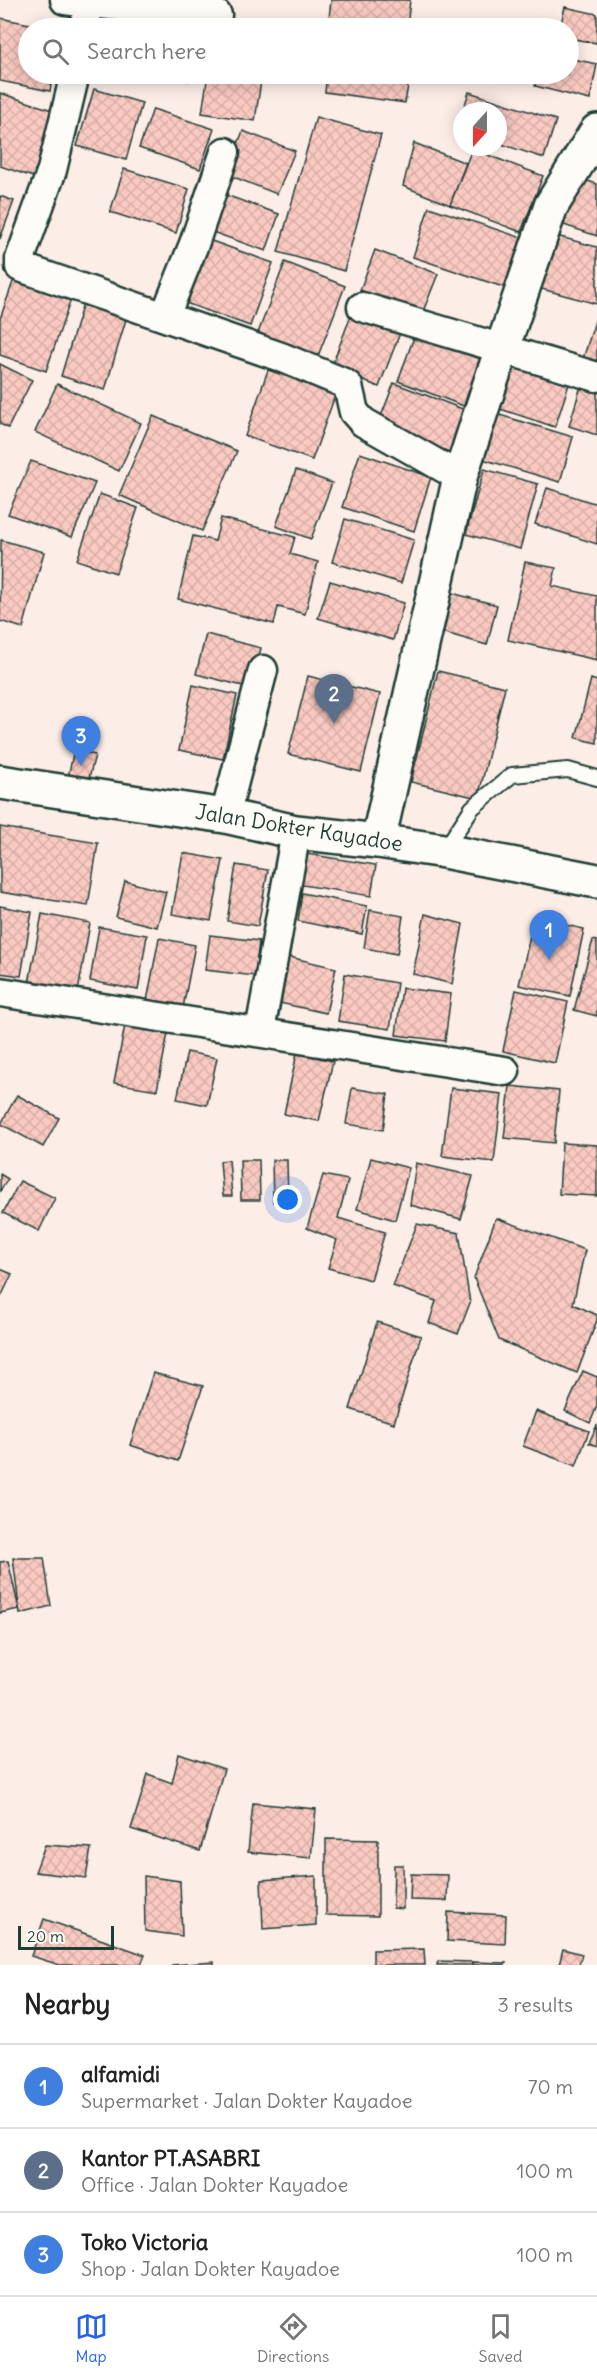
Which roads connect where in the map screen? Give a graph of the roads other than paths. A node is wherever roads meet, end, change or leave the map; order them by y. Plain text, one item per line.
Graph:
1 (76, 6) edge
2 (217, 15) dead end
3 (72, 84) edge
4 (597, 131) edge
5 (225, 152) dead end
6 (362, 307) dead end
7 (165, 316) junction
8 (502, 347) junction
9 (597, 377) edge
10 (460, 477) junction
11 (263, 670) dead end
12 (597, 778) edge
13 (0, 782) edge
14 (225, 816) junction
15 (296, 832) junction
16 (378, 841) junction
17 (444, 851) junction
18 (597, 881) edge
19 (0, 992) edge
20 (260, 1031) junction
21 (505, 1071) dead end

1 - 2 street
3 - 7 street
4 - 8 street
5 - 7 street
6 - 8 street
7 - 10 street
8 - 9 street
8 - 10 street
10 - 16 street
11 - 14 street
12 - 17 lane
13 - 14 street, Jalan Dokter Kayadoe
14 - 15 street, Jalan Dokter Kayadoe
15 - 16 street, Jalan Dokter Kayadoe
15 - 20 street
16 - 17 street, Jalan Dokter Kayadoe
17 - 18 street, Jalan Dokter Kayadoe
19 - 20 street
20 - 21 street

